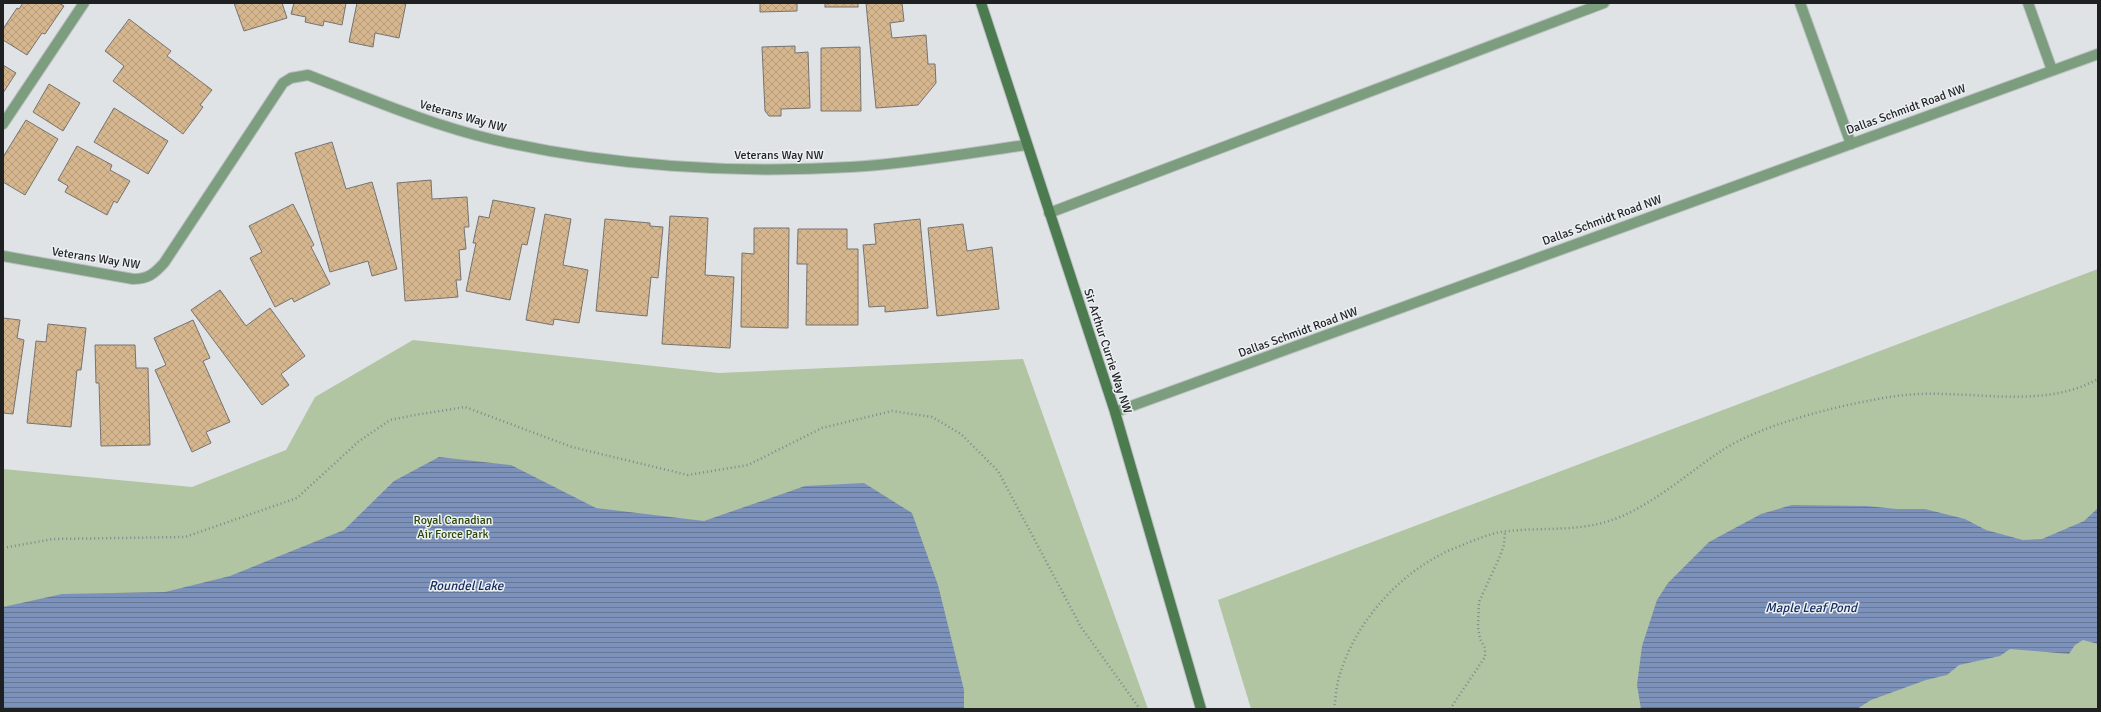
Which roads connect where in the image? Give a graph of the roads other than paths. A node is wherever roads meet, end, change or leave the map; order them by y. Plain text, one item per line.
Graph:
1 (84, 3) edge
2 (981, 3) edge
3 (1604, 3) edge
4 (1800, 3) edge
5 (2028, 3) edge
6 (1582, 7) edge
7 (2098, 54) edge
8 (2052, 70) junction
9 (3, 124) edge
10 (1026, 144) junction
11 (1851, 144) junction
12 (1049, 213) junction
13 (3, 256) edge
14 (1115, 412) junction
15 (1201, 709) edge

1 - 9 street
2 - 10 street, Sir Arthur Currie Way NW
3 - 6 street
4 - 11 street
5 - 8 street
6 - 12 street
7 - 8 street, Dallas Schmidt Road NW
8 - 11 street, Dallas Schmidt Road NW
10 - 12 street, Sir Arthur Currie Way NW
10 - 13 street, Veterans Way NW
11 - 14 street, Dallas Schmidt Road NW
12 - 14 street, Sir Arthur Currie Way NW
14 - 15 street, Sir Arthur Currie Way NW

